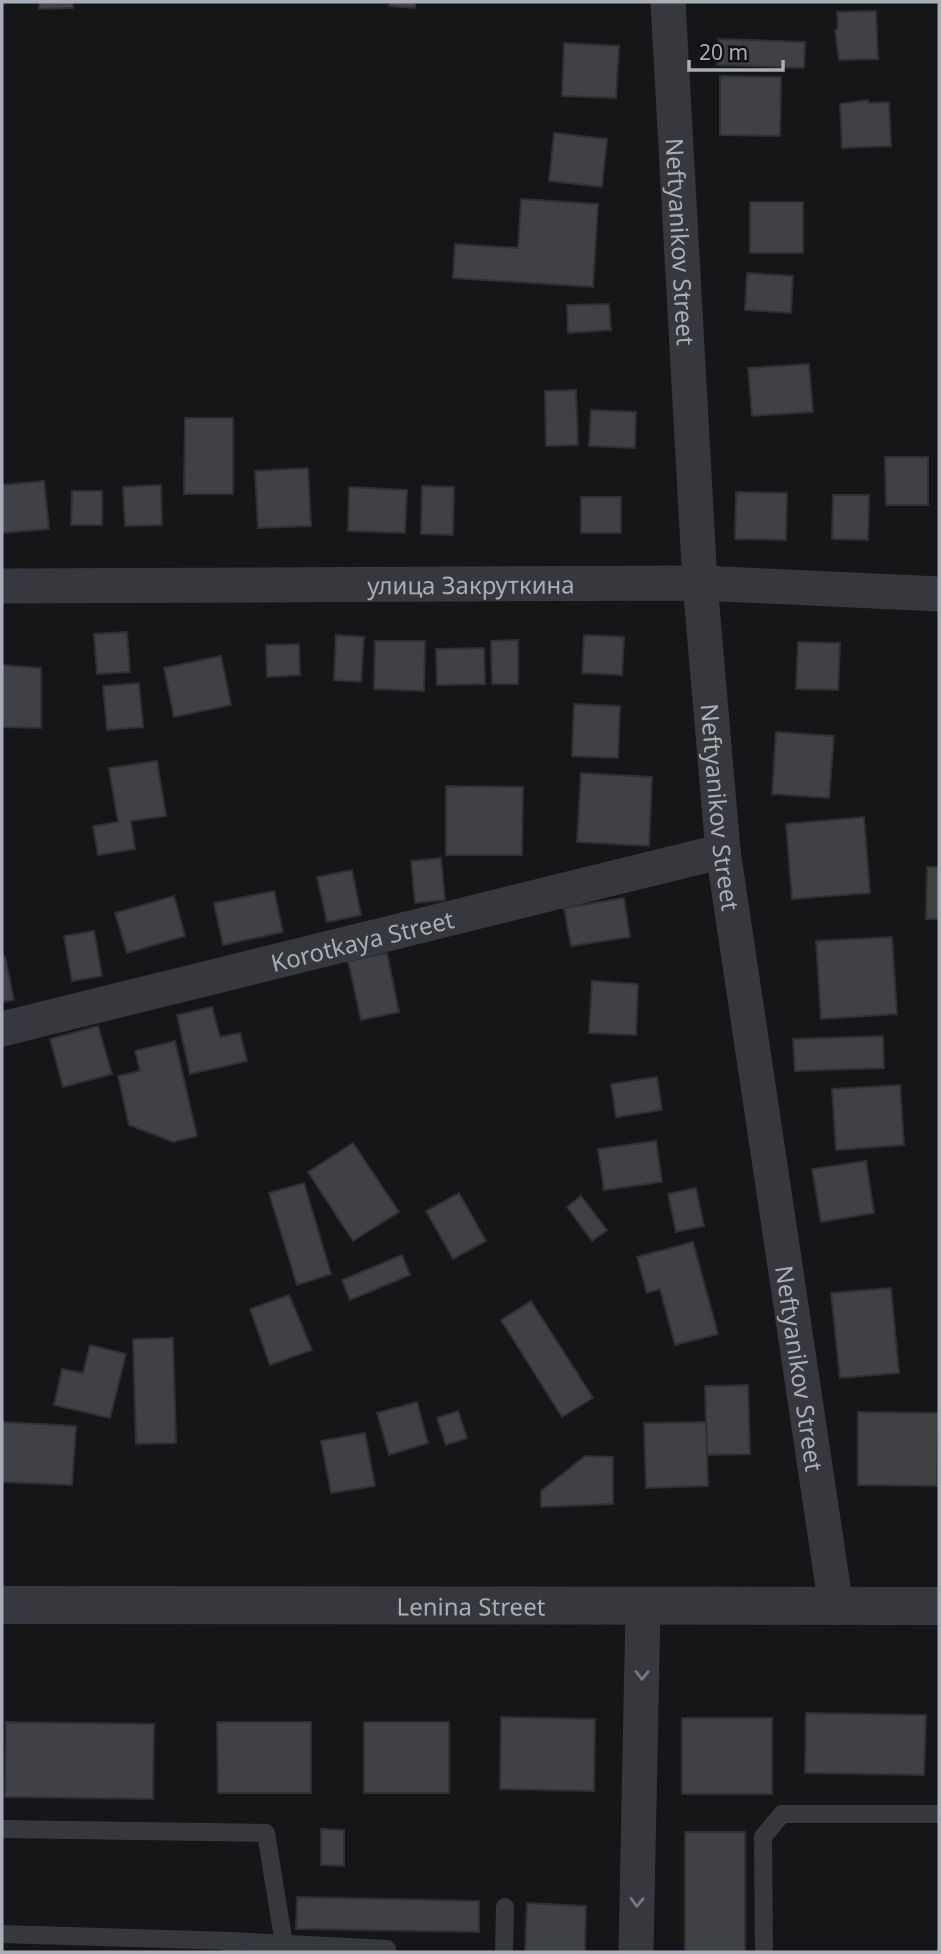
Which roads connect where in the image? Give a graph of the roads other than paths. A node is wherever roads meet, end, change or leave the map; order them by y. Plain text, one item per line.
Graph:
1 (668, 2) edge
2 (700, 583) junction
3 (2, 586) edge
4 (939, 594) edge
5 (723, 851) junction
6 (2, 1029) edge
7 (2, 1605) edge
8 (643, 1606) junction
9 (939, 1606) edge
10 (836, 1607) junction
11 (939, 1814) edge
12 (2, 1829) edge
13 (505, 1907) dead end
14 (2, 1934) edge
15 (284, 1944) junction
16 (231, 1947) edge
17 (387, 1949) dead end
18 (504, 1952) edge
19 (636, 1952) edge
20 (764, 1952) edge

1 - 2 street, Neftyanikov Street
2 - 3 street, улица Закруткина
2 - 4 street, улица Закруткина
2 - 5 street, Neftyanikov Street
5 - 6 street, Korotkaya Street
5 - 10 street, Neftyanikov Street
7 - 8 street, Lenina Street
8 - 10 street, Lenina Street
8 -> 19 street
9 - 10 street, Lenina Street
11 - 20 lane
12 - 15 lane
13 - 18 lane
14 - 16 lane
15 - 16 lane
15 - 17 lane

